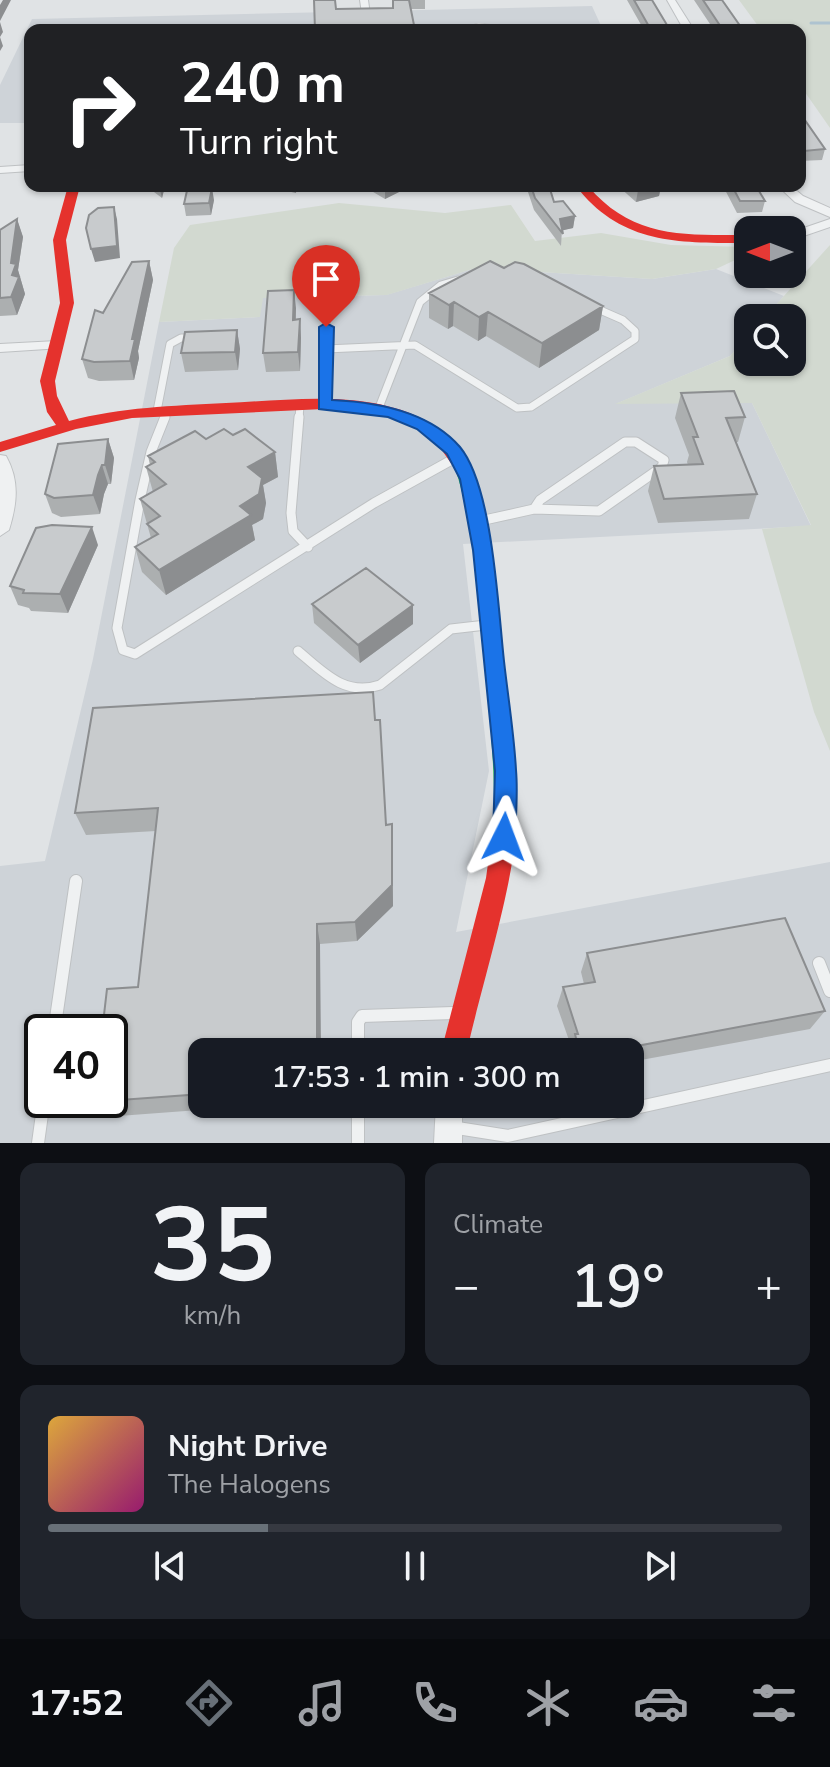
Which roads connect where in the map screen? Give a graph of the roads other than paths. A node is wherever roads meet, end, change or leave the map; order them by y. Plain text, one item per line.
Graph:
1 (364, 0) edge
2 (671, 0) edge
3 (368, 20) edge
4 (683, 24) edge
5 (24, 168) edge
6 (0, 170) edge
7 (72, 192) edge
8 (586, 192) edge
9 (791, 192) edge
10 (830, 213) edge
11 (830, 223) edge
12 (806, 231) edge
13 (734, 239) edge
14 (471, 277) edge
15 (580, 301) edge
16 (327, 306) dead end
17 (207, 337) edge
18 (57, 345) junction
19 (404, 346) junction
20 (0, 348) edge
21 (326, 349) junction
22 (300, 405) junction
23 (324, 405) junction
24 (378, 410) junction
25 (162, 411) junction
26 (65, 427) junction
27 (0, 447) edge
28 (457, 457) junction
29 (0, 460) edge
30 (534, 509) junction
31 (476, 522) junction
32 (0, 530) edge
33 (308, 547) junction
34 (490, 625) junction
35 (298, 651) dead end
36 (76, 881) dead end
37 (819, 963) dead end
38 (830, 991) edge
39 (459, 1013) junction
40 (57, 1014) edge
41 (358, 1038) edge
42 (456, 1038) edge
43 (830, 1065) edge
44 (41, 1118) edge
45 (358, 1118) edge
46 (448, 1125) edge
47 (38, 1143) edge
48 (358, 1143) edge

1 - 3 street
2 - 4 street
5 - 6 street
7 - 18 street
8 - 13 street
9 - 10 street
11 - 12 street
14 - 19 lane
15 - 19 lane
16 - 21 lane
17 - 25 lane
18 - 20 street
18 - 26 street
19 - 21 lane
19 - 24 lane
21 - 23 lane
22 - 23 street
22 - 25 street
22 - 33 lane
23 - 24 street
24 - 28 street
25 - 26 street
25 - 33 lane
26 - 27 street
28 - 31 street
28 - 33 lane
29 - 32 street
30 - 30 lane
30 - 31 lane
31 - 34 street
34 - 35 lane
34 - 39 street
36 - 40 lane
37 - 38 lane
39 - 41 lane
39 - 42 street
43 - 46 lane
44 - 47 lane
45 - 48 lane

